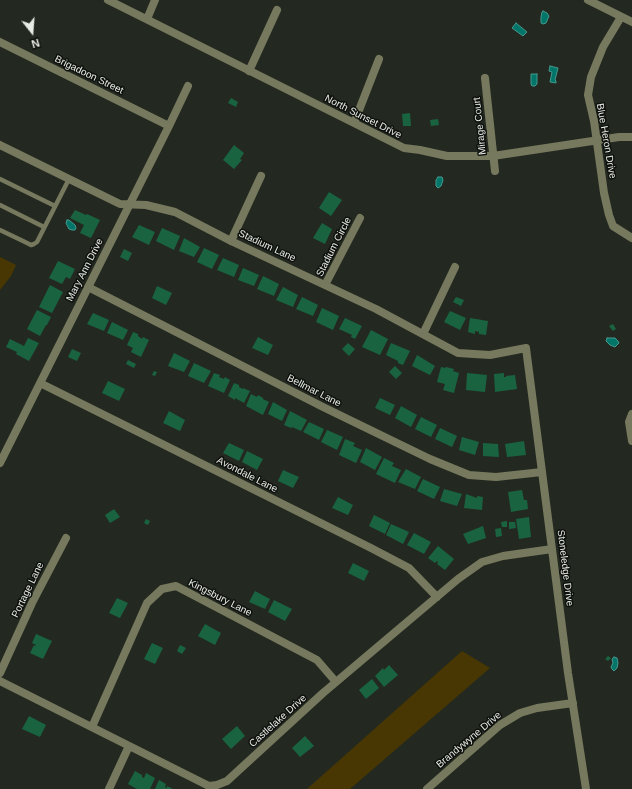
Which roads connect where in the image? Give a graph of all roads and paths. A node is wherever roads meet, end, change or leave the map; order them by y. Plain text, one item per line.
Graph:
1 (108, 0) edge
2 (155, 0) edge
3 (588, 0) edge
4 (277, 10) dead end
5 (621, 17) junction
6 (146, 19) junction
7 (632, 22) edge
8 (0, 42) edge
9 (378, 60) dead end
10 (249, 71) junction
11 (485, 78) dead end
12 (188, 86) dead end
13 (354, 123) junction
14 (169, 126) junction
15 (632, 137) edge
16 (597, 141) junction
17 (0, 145) edge
18 (493, 156) junction
19 (495, 171) dead end
20 (261, 176) dead end
21 (0, 179) edge
22 (69, 179) junction
23 (129, 204) junction
24 (0, 205) edge
25 (55, 206) junction
26 (360, 218) dead end
27 (44, 227) junction
28 (0, 230) edge
29 (632, 238) edge
30 (231, 241) junction
31 (455, 267) dead end
32 (325, 285) junction
33 (88, 287) junction
34 (423, 334) junction
35 (526, 348) joint
36 (40, 383) junction
37 (632, 414) edge
38 (632, 441) edge
39 (0, 463) edge
40 (542, 472) junction
41 (66, 538) dead end
42 (552, 549) junction
43 (437, 597) junction
44 (0, 673) edge
45 (0, 681) edge
46 (336, 682) junction
47 (573, 703) junction
48 (92, 727) junction
49 (129, 746) junction
50 (109, 789) edge
51 (427, 789) edge
52 (586, 789) edge

1 - 6 street, North Sunset Drive
2 - 6 street
3 - 5 street
4 - 10 street
5 - 7 street
5 - 16 street, Blue Heron Drive
6 - 10 street, North Sunset Drive
8 - 14 street, Brigadoon Street
9 - 13 street
10 - 13 street, North Sunset Drive
11 - 18 street, Mirage Court
12 - 14 street, Mary Ann Drive
13 - 18 street, North Sunset Drive
14 - 23 street, Mary Ann Drive
15 - 16 street, North Sunset Drive
16 - 18 street, North Sunset Drive
16 - 29 street, Blue Heron Drive
17 - 22 street, Stadium Lane
18 - 19 street, Mirage Court
20 - 30 street
21 - 25 lane
22 - 23 street, Stadium Lane
22 - 25 lane
23 - 30 street, Stadium Lane
23 - 33 street, Mary Ann Drive
24 - 27 lane
25 - 27 lane
26 - 32 street, Stadium Circle
27 - 28 lane
30 - 32 street, Stadium Lane
31 - 34 street
32 - 34 street, Stadium Lane
33 - 36 street, Mary Ann Drive
33 - 40 street, Bellmar Lane
34 - 35 street, Stadium Lane
35 - 40 street, Stoneledge Drive
36 - 39 street, Mary Ann Drive
36 - 43 street, Avondale Lane
37 - 38 street
40 - 42 street, Stoneledge Drive
41 - 44 street, Portage Lane
42 - 43 street, Castlelake Drive
42 - 47 street, Stoneledge Drive
43 - 46 street, Castlelake Drive
45 - 48 street, Castlelake Drive
46 - 48 street, Kingsbury Lane
46 - 49 street, Castlelake Drive
47 - 51 street, Brandywyne Drive
47 - 52 street, Stoneledge Drive
48 - 49 street, Castlelake Drive
49 - 50 street

